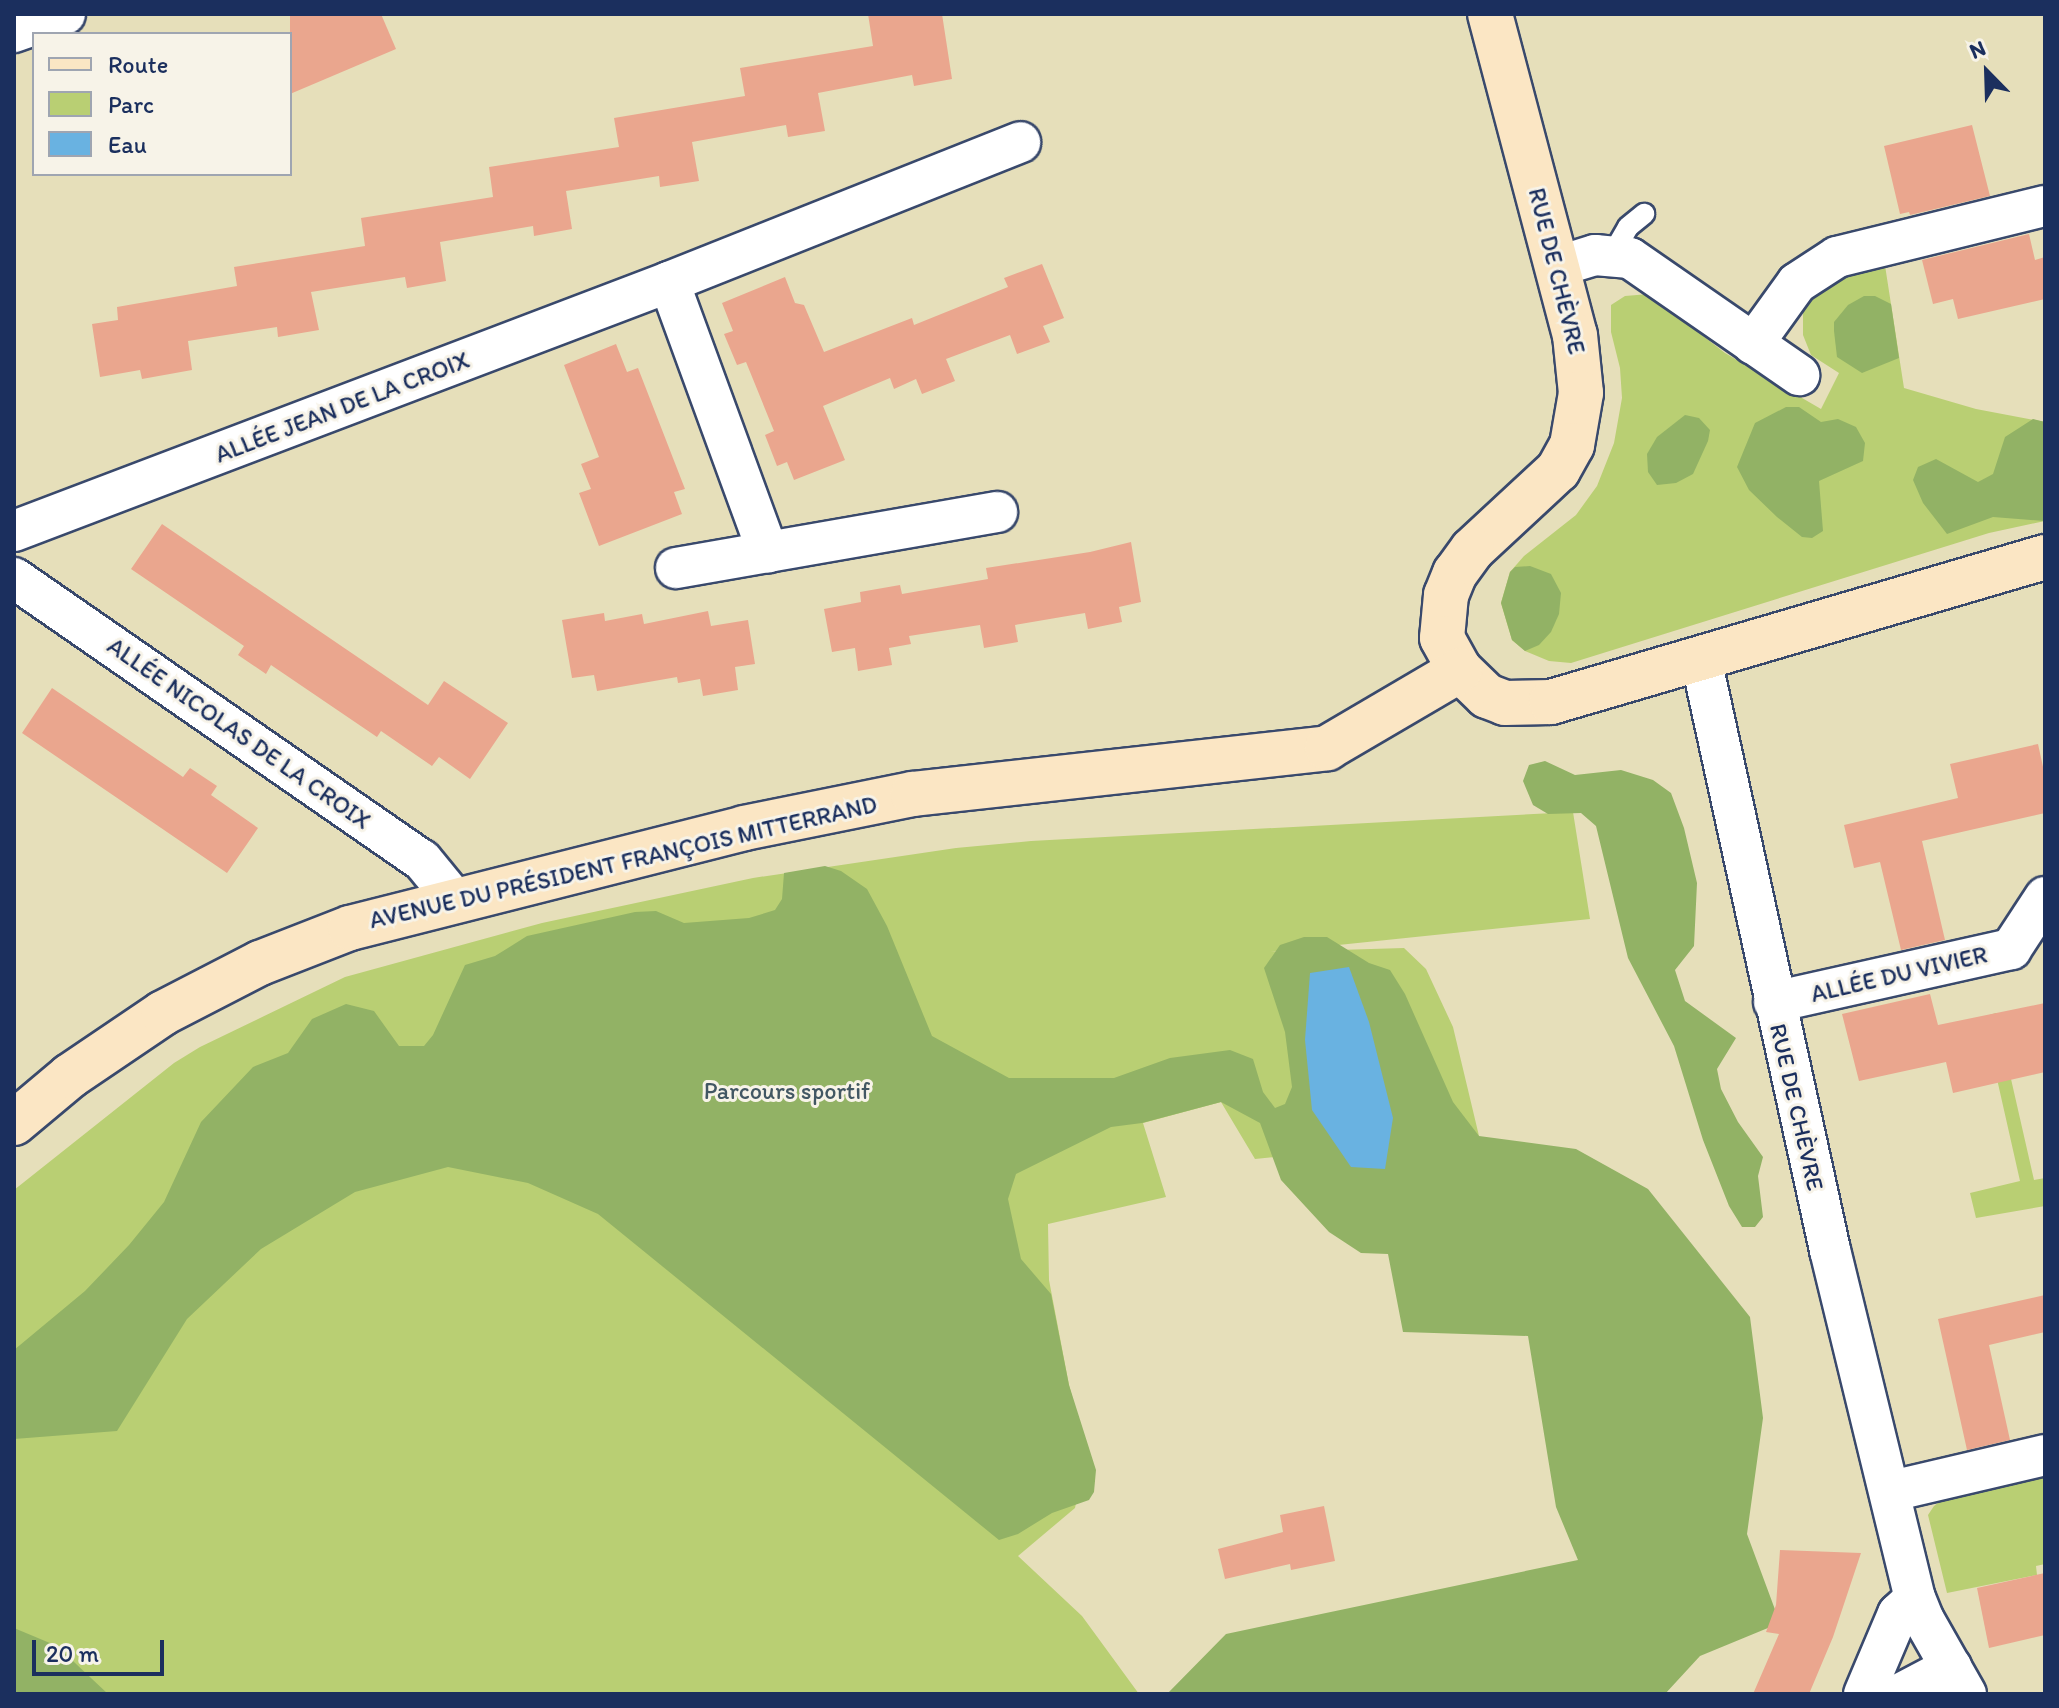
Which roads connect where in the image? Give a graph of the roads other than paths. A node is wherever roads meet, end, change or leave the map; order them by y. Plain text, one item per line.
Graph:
1 (65, 14) edge
2 (1490, 14) edge
3 (14, 32) edge
4 (1020, 142) dead end
5 (2045, 206) edge
6 (1644, 214) dead end
7 (1612, 255) junction
8 (1556, 267) junction
9 (669, 282) junction
10 (1753, 344) junction
11 (1799, 375) dead end
12 (997, 512) dead end
13 (14, 531) edge
14 (768, 552) junction
15 (2045, 557) edge
16 (676, 568) dead end
17 (14, 578) edge
18 (1701, 659) junction
19 (1460, 670) junction
20 (2045, 897) edge
21 (454, 899) junction
22 (1774, 1002) junction
23 (14, 1123) edge
24 (2045, 1455) edge
25 (1892, 1491) junction
26 (1915, 1598) junction
27 (1958, 1680) edge
28 (1864, 1694) edge
29 (1900, 1694) edge

1 - 3 street
2 - 8 street, RUE DE CHÈVRE
4 - 9 street, ALLÉE JEAN DE LA CROIX
5 - 10 street
6 - 7 lane
7 - 8 street
7 - 10 street
8 - 19 street, RUE DE CHÈVRE
9 - 13 street, ALLÉE JEAN DE LA CROIX
9 - 14 street
10 - 11 street
12 - 14 street
14 - 16 street
15 - 18 street
17 - 21 street, ALLÉE NICOLAS DE LA CROIX
18 - 19 street
18 - 22 street, RUE DE CHÈVRE
19 - 21 street, AVENUE DU PRÉSIDENT FRANÇOIS MITTERRAND
20 - 22 street, ALLÉE DU VIVIER
21 - 23 street, AVENUE DU PRÉSIDENT FRANÇOIS MITTERRAND
22 - 25 street, RUE DE CHÈVRE
24 - 25 street
25 - 26 street, RUE DE CHÈVRE
26 - 27 street, RUE DE CHÈVRE
26 - 28 street
27 - 29 street

